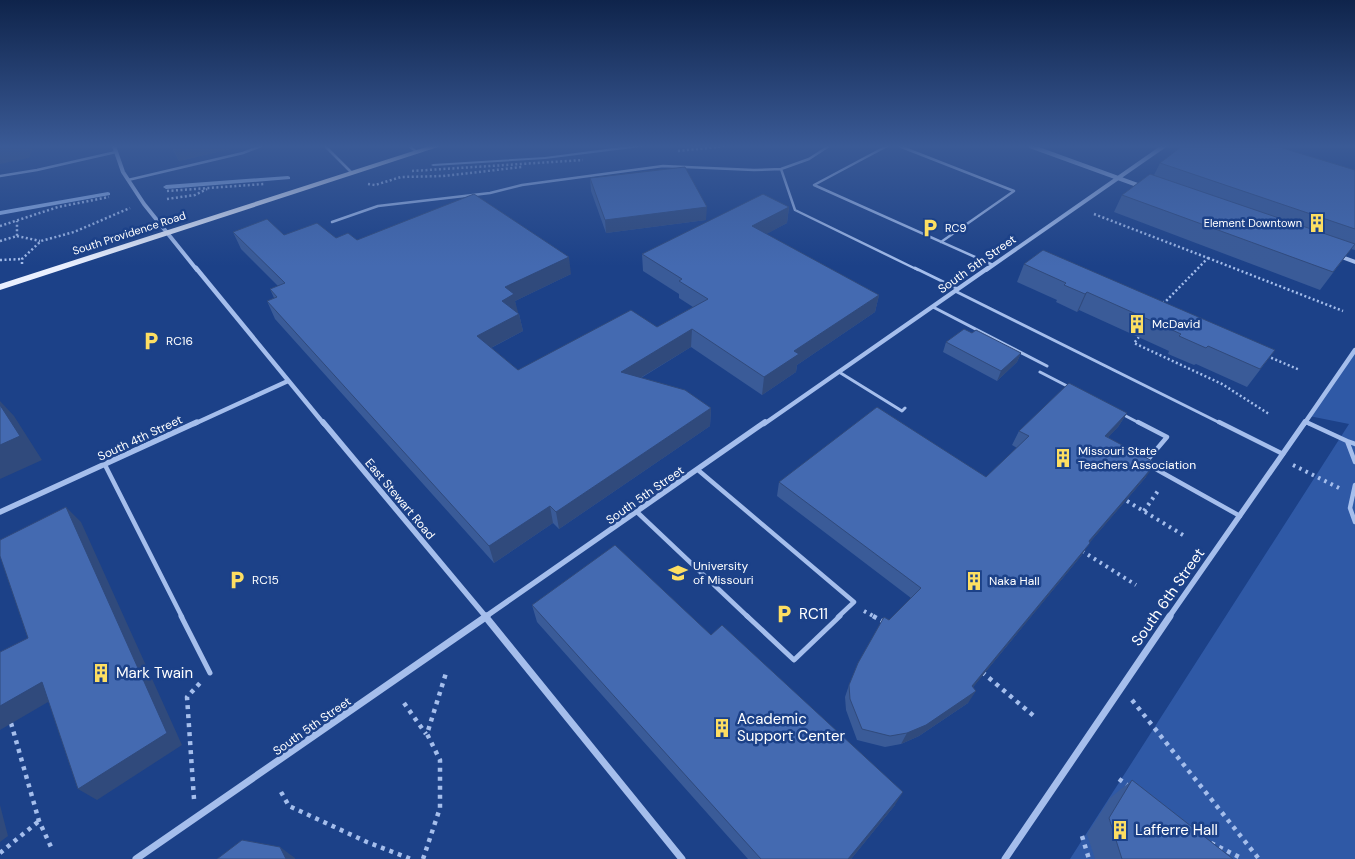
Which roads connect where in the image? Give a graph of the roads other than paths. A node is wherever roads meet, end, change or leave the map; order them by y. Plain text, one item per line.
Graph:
1 (132, 186) edge
2 (311, 186) edge
3 (518, 186) edge
4 (787, 186) edge
5 (816, 186) edge
6 (1001, 186) edge
7 (1106, 186) edge
8 (1141, 186) edge
9 (1146, 188) edge
10 (332, 222) dead end
11 (168, 232) junction
12 (940, 242) junction
13 (1337, 256) edge
14 (1355, 262) edge
15 (993, 265) junction
16 (0, 287) edge
17 (957, 290) junction
18 (933, 307) junction
19 (1355, 350) edge
20 (1048, 366) dead end
21 (839, 372) junction
22 (1040, 372) dead end
23 (288, 381) junction
24 (1074, 390) edge
25 (905, 408) dead end
26 (1116, 411) edge
27 (1305, 422) junction
28 (1347, 441) junction
29 (1355, 444) edge
30 (1282, 456) junction
31 (1355, 462) edge
32 (105, 464) junction
33 (698, 470) junction
34 (1355, 485) edge
35 (0, 512) edge
36 (637, 512) junction
37 (1240, 516) junction
38 (1355, 522) edge
39 (486, 617) junction
40 (210, 673) road end
41 (136, 859) edge
42 (682, 859) edge
43 (1005, 859) edge

1 - 11 street, East Stewart Road
2 - 11 main road, South Providence Road
3 - 10 lane
4 - 17 lane
5 - 12 lane
6 - 12 lane
7 - 15 street, South 5th Street
8 - 9 street
11 - 16 main road, South Providence Road
11 - 23 street, East Stewart Road
12 - 15 lane
13 - 14 street
15 - 17 street, South 5th Street
17 - 18 street, South 5th Street
17 - 30 lane
18 - 20 lane
18 - 21 street, South 5th Street
19 - 27 street, South 6th Street
21 - 25 lane
21 - 33 street, South 5th Street
22 - 24 lane
23 - 32 street, South 4th Street
23 - 39 street, East Stewart Road
26 - 37 lane
27 - 28 lane
27 - 30 street, South 6th Street
28 - 29 lane
28 - 31 lane
30 - 37 street, South 6th Street
32 - 35 street, South 4th Street
32 - 40 lane
33 - 36 street, South 5th Street
33 - 36 lane
34 - 38 lane
36 - 39 street, South 5th Street
37 - 43 street, South 6th Street
39 - 41 street, South 5th Street
39 - 42 street, East Stewart Road

